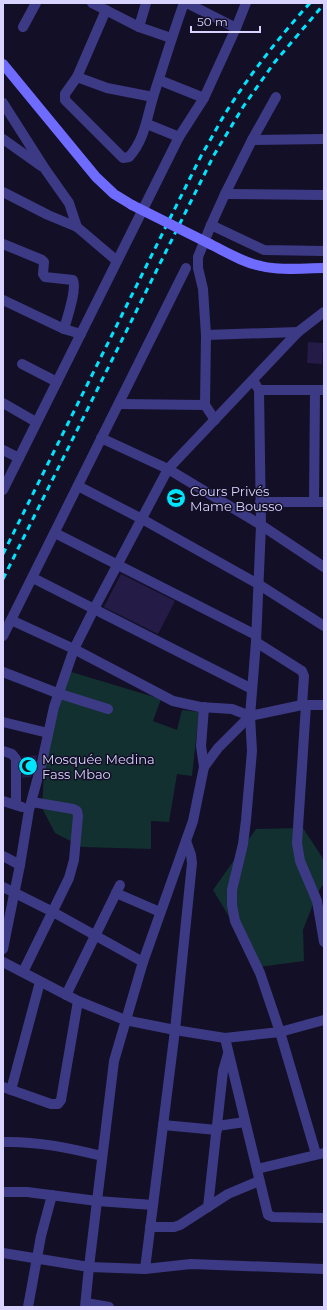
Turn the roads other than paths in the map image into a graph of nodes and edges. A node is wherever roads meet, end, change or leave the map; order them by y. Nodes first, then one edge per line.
1 (36, 3) edge
2 (146, 3) edge
3 (186, 3) edge
4 (246, 3) edge
5 (99, 6) edge
6 (23, 27) dead end
7 (140, 27) junction
8 (236, 28) junction
9 (171, 38) junction
10 (3, 64) edge
11 (77, 77) junction
12 (159, 80) junction
13 (153, 97) junction
14 (276, 97) dead end
15 (204, 98) junction
16 (4, 108) edge
17 (147, 124) junction
18 (179, 136) junction
19 (3, 139) edge
20 (324, 139) edge
21 (252, 140) junction
22 (45, 168) junction
23 (3, 192) edge
24 (225, 194) junction
25 (324, 195) edge
26 (211, 225) junction
27 (78, 227) junction
28 (3, 244) edge
29 (324, 251) edge
30 (117, 261) junction
31 (186, 268) dead end
32 (324, 268) edge
33 (3, 300) edge
34 (324, 312) edge
35 (64, 329) junction
36 (298, 332) junction
37 (80, 334) junction
38 (206, 335) junction
39 (22, 364) dead end
40 (253, 380) junction
41 (57, 382) junction
42 (259, 390) junction
43 (319, 390) edge
44 (3, 403) edge
45 (119, 404) junction
46 (206, 405) junction
47 (214, 420) junction
48 (36, 422) junction
49 (101, 438) junction
50 (3, 450) edge
51 (19, 458) junction
52 (168, 469) junction
53 (78, 486) junction
54 (3, 490) edge
55 (260, 502) junction
56 (319, 502) edge
57 (142, 519) junction
58 (261, 525) junction
59 (55, 533) junction
60 (118, 565) junction
61 (324, 567) edge
62 (33, 578) junction
63 (258, 584) junction
64 (94, 609) junction
65 (11, 620) junction
66 (324, 626) edge
67 (3, 636) edge
68 (256, 638) junction
69 (74, 649) junction
70 (3, 672) edge
71 (252, 689) junction
72 (57, 693) junction
73 (304, 705) junction
74 (324, 705) edge
75 (204, 707) junction
76 (108, 709) dead end
77 (250, 716) junction
78 (3, 722) edge
79 (48, 733) junction
80 (3, 751) edge
81 (204, 768) junction
82 (3, 801) edge
83 (16, 805) junction
84 (31, 806) junction
85 (186, 841) junction
86 (3, 856) edge
87 (20, 865) junction
88 (3, 887) edge
89 (15, 893) junction
90 (53, 912) junction
91 (160, 912) junction
92 (323, 926) edge
93 (95, 936) junction
94 (324, 942) edge
95 (3, 949) edge
96 (3, 962) edge
97 (143, 962) junction
98 (23, 972) junction
99 (40, 982) junction
100 (66, 995) junction
101 (78, 1001) junction
102 (125, 1020) junction
103 (324, 1020) edge
104 (175, 1030) junction
105 (280, 1032) junction
106 (225, 1038) junction
107 (228, 1054) junction
108 (7, 1088) edge
109 (245, 1122) junction
110 (162, 1125) junction
111 (217, 1128) junction
112 (3, 1142) edge
113 (320, 1153) edge
114 (102, 1156) junction
115 (257, 1169) junction
116 (259, 1181) junction
117 (3, 1192) edge
118 (52, 1195) junction
119 (97, 1201) junction
120 (153, 1205) junction
121 (208, 1207) junction
122 (324, 1218) edge
123 (150, 1227) junction
124 (3, 1254) edge
125 (36, 1258) junction
126 (89, 1267) junction
127 (145, 1269) junction
128 (324, 1270) edge
129 (85, 1305) edge
130 (28, 1307) edge
131 (109, 1307) edge

1 - 6 street
2 - 7 street
3 - 8 street
3 - 9 street
4 - 8 street
5 - 7 street
5 - 11 street
7 - 9 street
8 - 15 street
9 - 12 street
10 - 32 street, bridge
11 - 13 street
11 - 17 street
12 - 13 street
12 - 15 street
13 - 17 street
14 - 21 street
15 - 18 street
16 - 22 street
17 - 18 street
18 - 30 street
19 - 22 street
20 - 21 street
21 - 24 street
22 - 27 street
23 - 27 street
24 - 25 street
24 - 26 street
26 - 29 street
26 - 38 street
27 - 30 street
28 - 35 street
30 - 37 street
31 - 45 street
33 - 35 street
34 - 36 street
35 - 37 street
36 - 38 street
36 - 40 street
37 - 41 street
38 - 46 street
39 - 41 street
40 - 42 street
40 - 47 street
41 - 48 street
42 - 43 street
42 - 55 street
43 - 56 street
44 - 48 street
45 - 46 street
45 - 49 street
46 - 47 street
47 - 52 street
48 - 51 street
49 - 52 street
49 - 53 street
50 - 51 street
51 - 54 street
52 - 57 street
52 - 58 street
53 - 57 street
53 - 59 street
55 - 56 street
55 - 58 street
57 - 60 street
57 - 63 street
58 - 61 street
58 - 63 street
59 - 60 street
59 - 62 street
60 - 64 street
60 - 68 street
62 - 64 street
62 - 65 street
63 - 66 street
63 - 68 street
64 - 69 street
64 - 71 street
65 - 67 street
65 - 69 street
68 - 71 street
68 - 73 street
69 - 72 street
69 - 75 street
70 - 72 street
71 - 77 street
72 - 76 street
72 - 79 street
73 - 74 street
73 - 77 street
73 - 92 street
75 - 77 street
75 - 81 street
77 - 81 street
77 - 105 street
78 - 79 street
79 - 84 street
80 - 83 street
81 - 85 street
82 - 83 street
83 - 84 street
84 - 87 street
84 - 90 street
85 - 91 street
85 - 104 street
86 - 87 street
87 - 89 street
88 - 89 street
89 - 90 street
89 - 95 street
90 - 93 street
90 - 98 street
91 - 93 street
91 - 97 street
92 - 94 street
93 - 97 street
93 - 100 street
96 - 98 street
97 - 102 street
98 - 99 street
99 - 100 street
99 - 108 street
100 - 101 street
101 - 102 street
101 - 108 street
102 - 104 street
102 - 114 street
103 - 105 street
104 - 106 street
104 - 110 street
105 - 106 street
105 - 113 street
106 - 107 street
107 - 109 street
107 - 111 street
109 - 111 street
109 - 115 street
110 - 111 street
110 - 120 street
111 - 121 street
112 - 114 street
113 - 115 street
114 - 119 street
115 - 116 street
116 - 121 street
116 - 122 street
117 - 118 street
118 - 119 street
118 - 125 street
119 - 120 street
119 - 126 street
120 - 123 street
121 - 123 street
123 - 127 street
124 - 125 street
125 - 126 street
125 - 130 street
126 - 127 street
126 - 129 street
127 - 128 street
129 - 131 street

